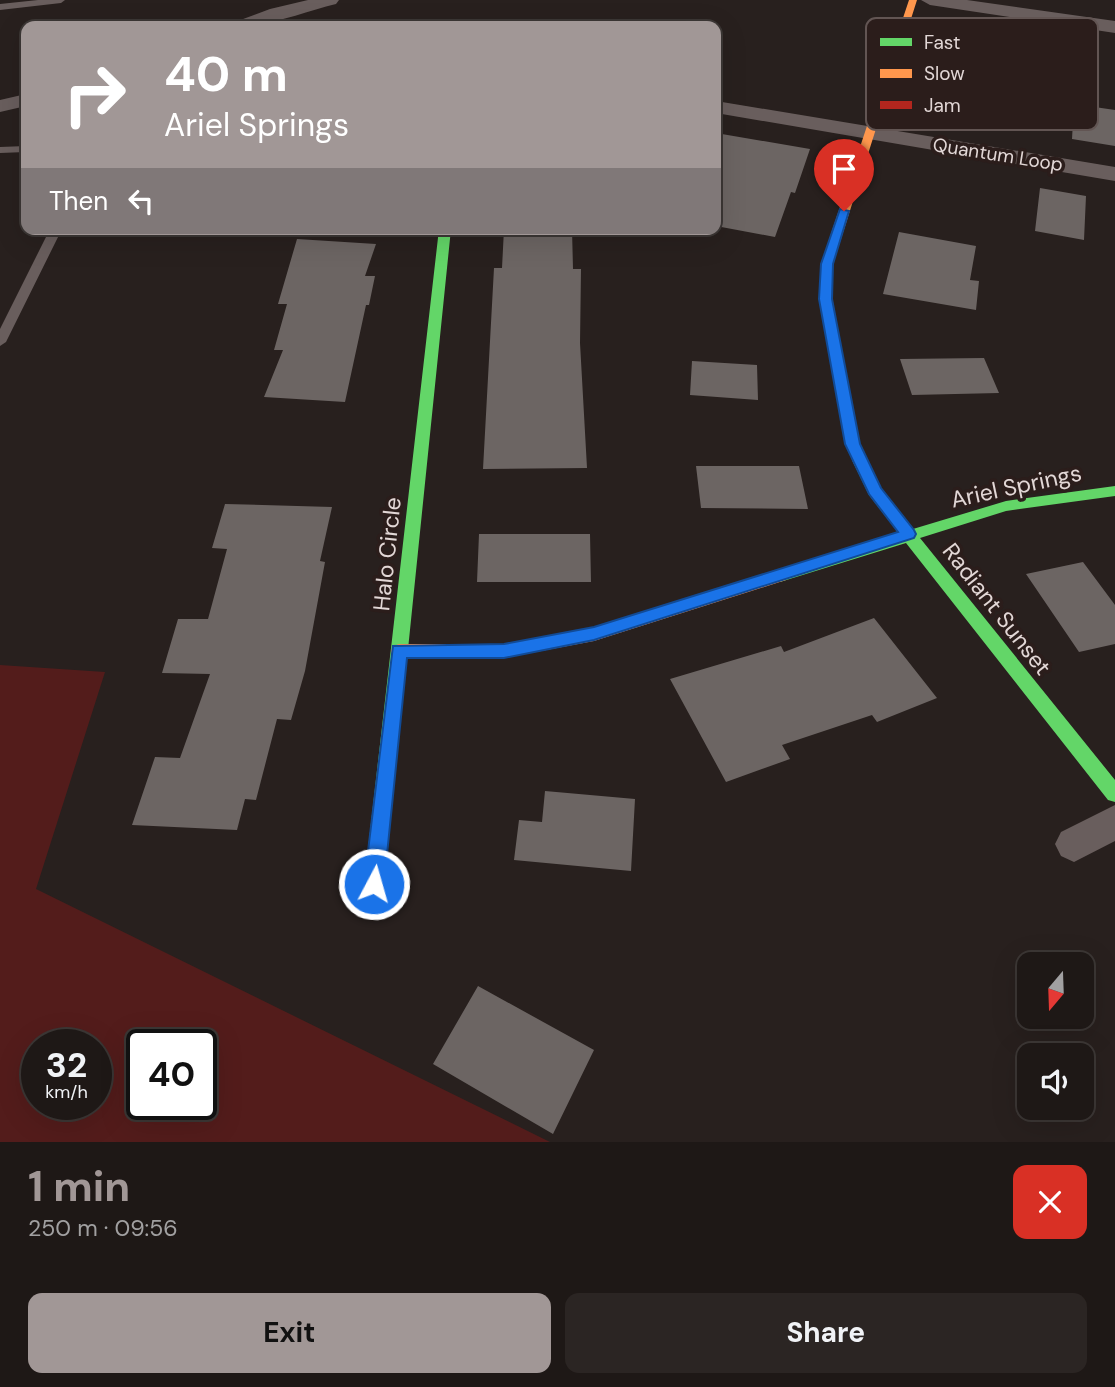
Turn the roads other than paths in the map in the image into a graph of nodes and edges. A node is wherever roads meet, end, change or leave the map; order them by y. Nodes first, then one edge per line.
1 (61, 0) edge
2 (330, 0) edge
3 (912, 0) edge
4 (930, 0) edge
5 (0, 7) edge
6 (906, 18) edge
7 (1053, 18) edge
8 (255, 21) edge
9 (21, 101) edge
10 (0, 106) edge
11 (721, 108) edge
12 (868, 132) junction
13 (0, 149) edge
14 (21, 149) edge
15 (1115, 174) edge
16 (52, 235) edge
17 (444, 235) edge
18 (0, 342) edge
19 (1115, 491) edge
20 (908, 534) junction
21 (399, 651) junction
22 (1115, 794) edge
23 (1115, 822) edge
24 (1073, 844) dead end
25 (374, 884) dead end

1 - 5 lane
2 - 8 street
3 - 6 street, Radiant Sunset
4 - 7 street
9 - 10 street
11 - 12 street, Quantum Loop
12 - 15 street, Quantum Loop
12 - 20 street, Radiant Sunset
13 - 14 lane
16 - 18 lane
17 - 21 street, Halo Circle
19 - 20 street, Ariel Springs
20 - 21 street, Ariel Springs
20 - 22 street, Radiant Sunset
21 - 25 street, Halo Circle
23 - 24 street

